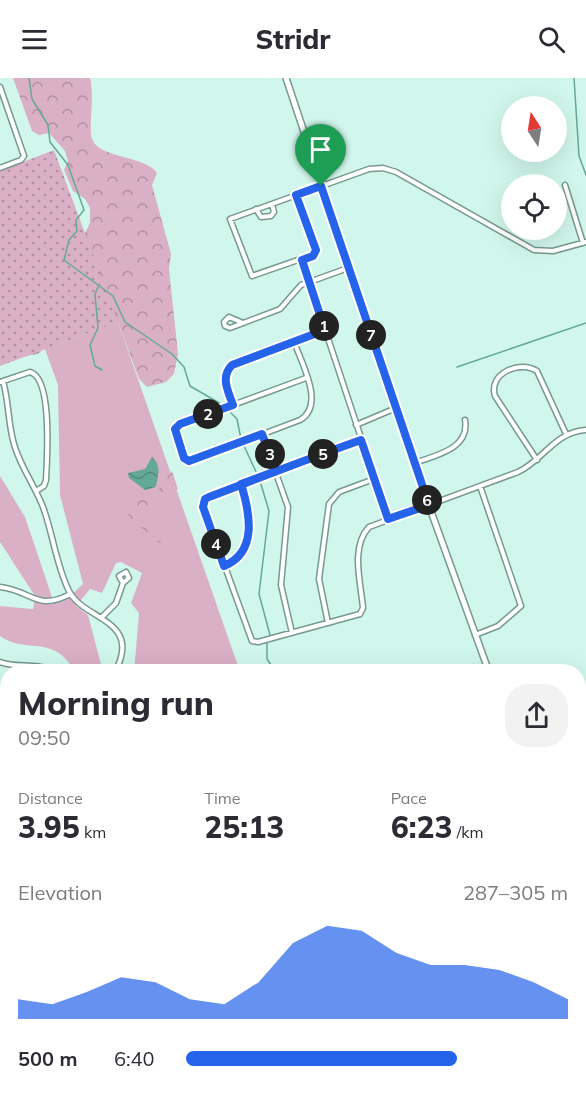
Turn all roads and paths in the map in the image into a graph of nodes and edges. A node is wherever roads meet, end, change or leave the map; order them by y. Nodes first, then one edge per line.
1 (286, 78) edge
2 (0, 87) edge
3 (0, 168) edge
4 (321, 186) junction
5 (567, 191) edge
6 (296, 195) junction
7 (272, 204) junction
8 (256, 209) junction
9 (585, 242) edge
10 (302, 260) junction
11 (348, 268) junction
12 (309, 282) junction
13 (243, 323) dead end
14 (325, 330) junction
15 (294, 342) junction
16 (306, 378) junction
17 (1, 381) edge
18 (233, 405) junction
19 (396, 408) junction
20 (465, 420) dead end
21 (356, 425) junction
22 (586, 430) edge
23 (262, 434) junction
24 (566, 434) junction
25 (361, 440) junction
26 (537, 460) junction
27 (415, 462) junction
28 (276, 471) junction
29 (374, 479) junction
30 (241, 484) junction
31 (480, 486) junction
32 (36, 491) junction
33 (429, 505) junction
34 (388, 519) junction
35 (224, 566) junction
36 (123, 583) dead end
37 (0, 587) edge
38 (70, 594) junction
39 (102, 617) junction
40 (328, 623) junction
41 (292, 633) junction
42 (474, 635) junction
43 (118, 664) edge
44 (486, 664) edge

1 - 4 main road
2 - 3 street
4 - 6 street
4 - 9 street
4 - 11 main road
5 - 9 street
6 - 7 street
6 - 10 street
7 - 8 street
7 - 8 street
8 - 10 street
10 - 12 street
11 - 12 street
11 - 19 main road
12 - 13 street
12 - 14 street
14 - 15 street
14 - 21 street
15 - 16 street
15 - 18 street
16 - 18 street
16 - 23 street
17 - 32 street
17 - 32 street
18 - 23 street
19 - 21 street
19 - 27 main road
20 - 27 street
21 - 25 street
22 - 24 street
23 - 28 street
24 - 26 street
24 - 26 street
25 - 28 street
25 - 29 street
26 - 31 street
27 - 33 main road
28 - 30 street
28 - 41 street
29 - 34 street
29 - 40 street
30 - 35 street
30 - 35 street
31 - 33 street
31 - 42 street
32 - 38 street
33 - 34 street
33 - 42 main road
34 - 40 street
35 - 41 street
36 - 39 street
37 - 38 street
38 - 39 street
39 - 43 street
40 - 41 street
42 - 44 main road

